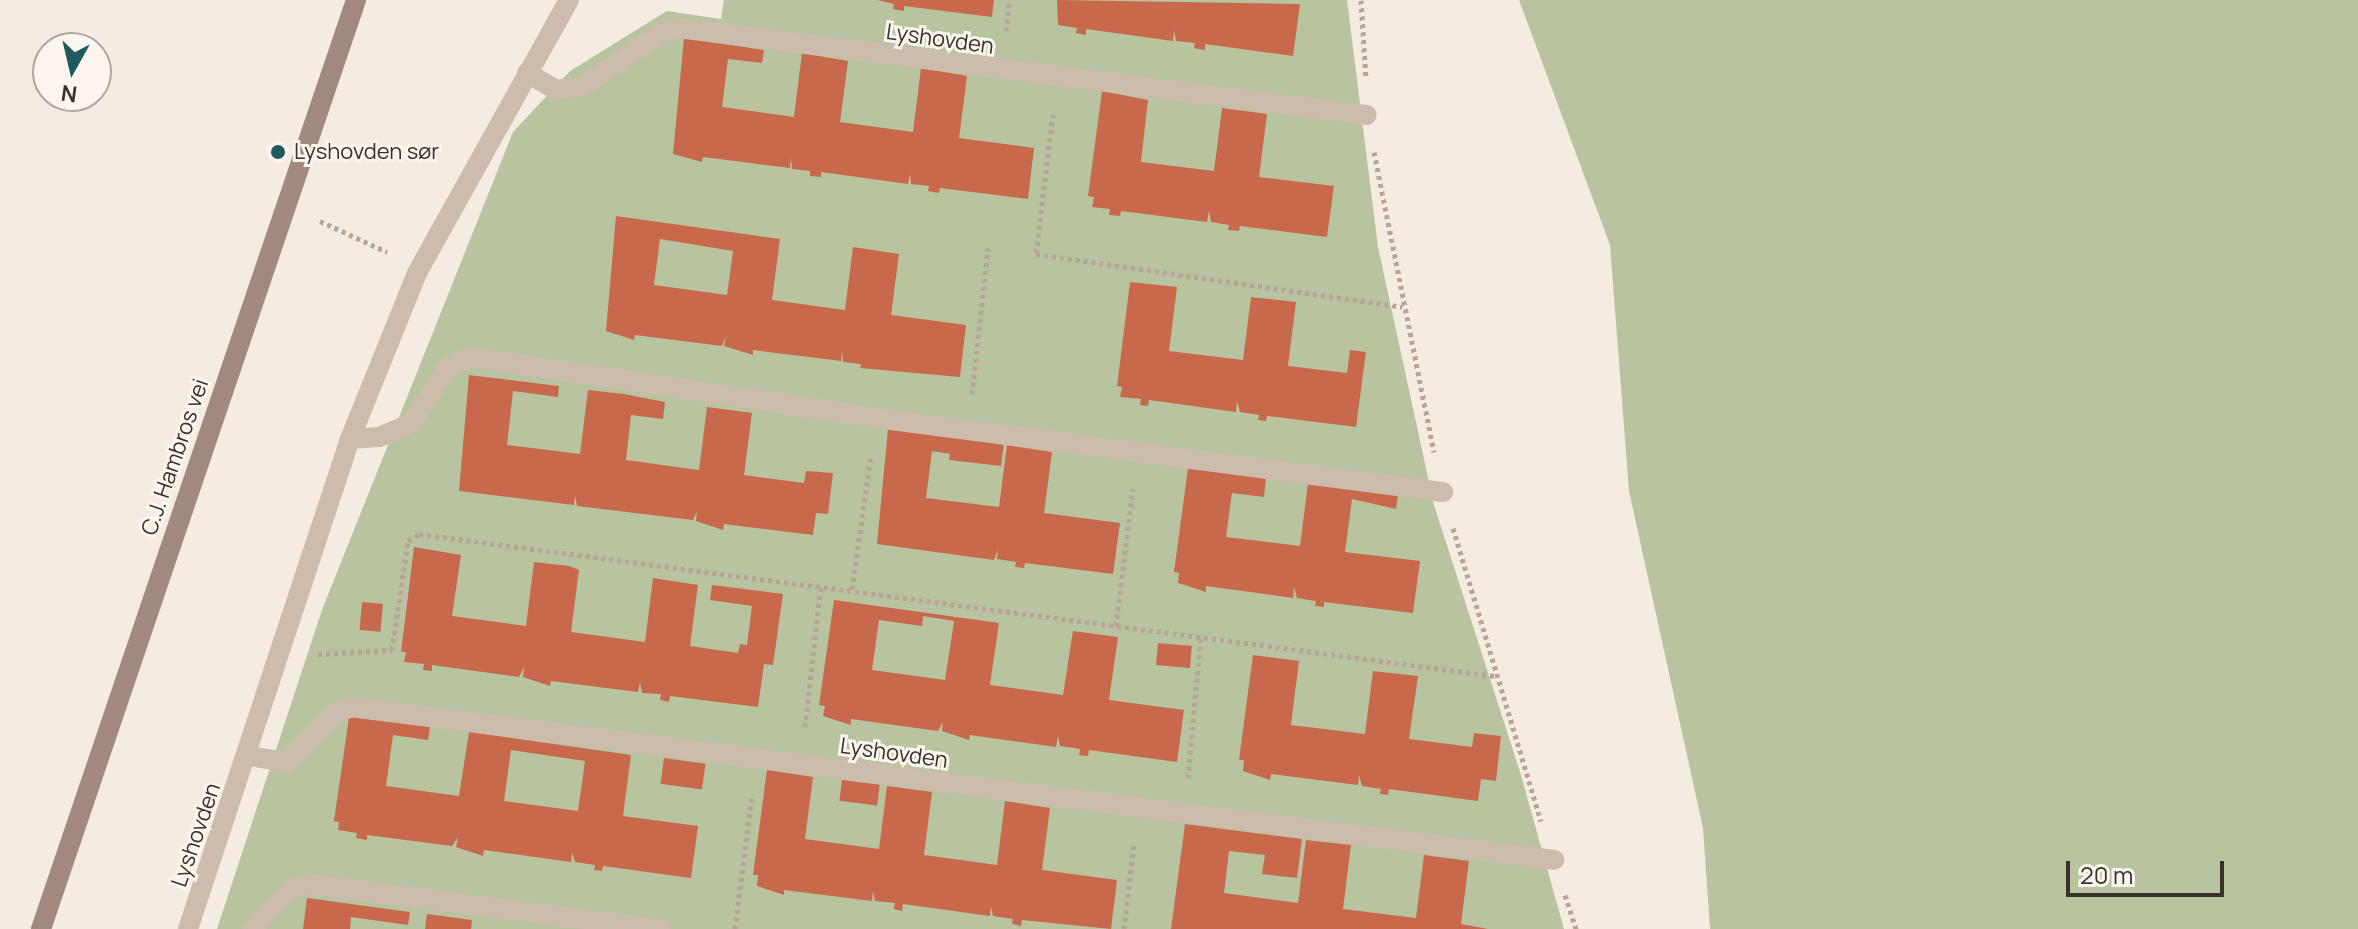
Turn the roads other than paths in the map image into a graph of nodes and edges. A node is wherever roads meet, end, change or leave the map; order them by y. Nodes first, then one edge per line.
1 (356, 0) edge
2 (569, 0) edge
3 (527, 73) junction
4 (1367, 115) road end
5 (350, 439) junction
6 (1443, 492) road end
7 (249, 756) junction
8 (1554, 860) road end
9 (41, 929) edge
10 (188, 929) edge
11 (252, 929) edge
12 (661, 929) edge

1 - 9 main road, C.J. Hambros vei
2 - 3 street, Lyshovden
3 - 4 street, Lyshovden
3 - 5 street, Lyshovden
5 - 6 street
5 - 7 street, Lyshovden
7 - 8 street, Lyshovden
7 - 10 street, Lyshovden
11 - 12 street

